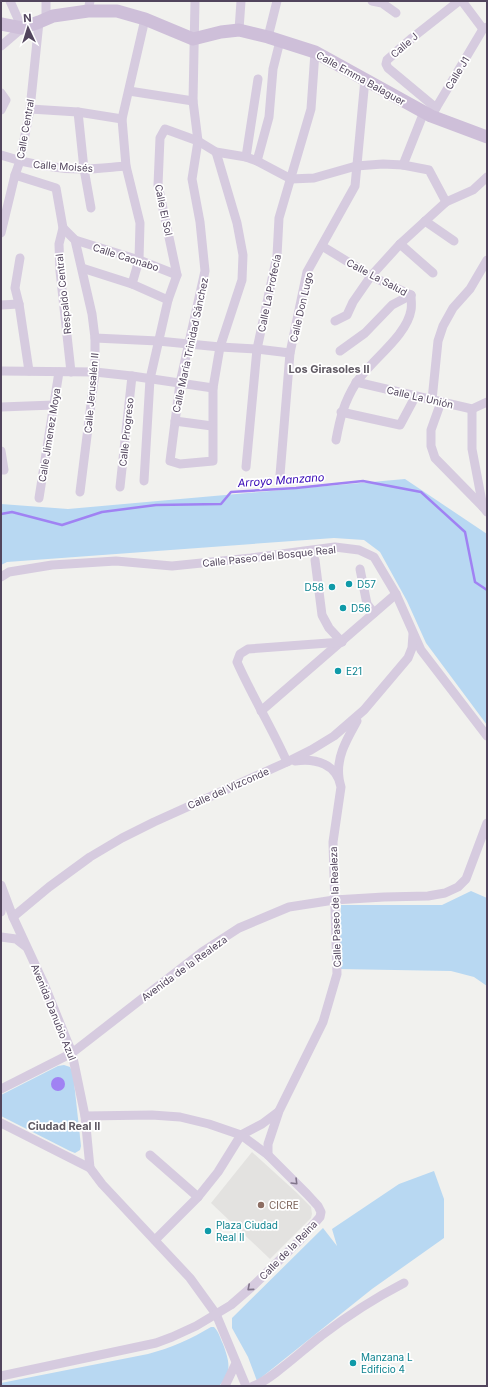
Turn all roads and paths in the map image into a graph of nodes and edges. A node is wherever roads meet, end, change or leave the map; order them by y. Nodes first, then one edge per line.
1 (10, 1) edge
2 (46, 1) edge
3 (195, 1) edge
4 (241, 1) edge
5 (276, 1) edge
6 (372, 1) edge
7 (459, 1) edge
8 (462, 1) edge
9 (89, 6) edge
10 (118, 6) edge
11 (396, 13) dead end
12 (145, 19) junction
13 (42, 21) junction
14 (1, 24) edge
15 (22, 28) junction
16 (485, 28) edge
17 (239, 30) junction
18 (194, 38) junction
19 (274, 39) junction
20 (1, 46) edge
21 (315, 52) junction
22 (258, 79) dead end
23 (365, 79) junction
24 (129, 91) junction
25 (4, 96) edge
26 (193, 101) junction
27 (30, 109) junction
28 (1, 110) edge
29 (78, 112) junction
30 (430, 112) junction
31 (122, 119) junction
32 (486, 134) edge
33 (198, 141) junction
34 (216, 152) junction
35 (1, 155) edge
36 (246, 157) junction
37 (20, 161) junction
38 (258, 161) junction
39 (403, 165) junction
40 (126, 166) junction
41 (356, 166) junction
42 (84, 169) junction
43 (15, 176) junction
44 (487, 177) edge
45 (291, 179) junction
46 (446, 202) junction
47 (91, 208) dead end
48 (425, 221) junction
49 (63, 228) junction
50 (1, 233) edge
51 (75, 240) junction
52 (454, 240) dead end
53 (400, 244) junction
54 (322, 246) junction
55 (20, 258) dead end
56 (139, 260) junction
57 (487, 260) edge
58 (82, 268) junction
59 (433, 273) dead end
60 (177, 274) junction
61 (371, 276) junction
62 (132, 284) junction
63 (411, 295) junction
64 (168, 300) junction
65 (19, 304) junction
66 (1, 305) edge
67 (335, 321) dead end
68 (95, 338) junction
69 (158, 341) junction
70 (189, 344) junction
71 (220, 347) junction
72 (257, 349) junction
73 (340, 351) dead end
74 (290, 353) junction
75 (1, 371) edge
76 (29, 371) junction
77 (59, 372) junction
78 (71, 372) junction
79 (95, 372) junction
80 (132, 376) junction
81 (150, 379) junction
82 (356, 382) junction
83 (180, 383) junction
84 (213, 388) junction
85 (415, 397) junction
86 (436, 401) junction
87 (486, 401) edge
88 (54, 405) junction
89 (1, 407) edge
90 (472, 410) junction
91 (341, 412) junction
92 (175, 421) junction
93 (212, 426) junction
94 (336, 440) dead end
95 (1, 451) edge
96 (246, 467) dead end
97 (2, 470) edge
98 (280, 474) dead end
99 (144, 482) dead end
100 (120, 487) dead end
101 (80, 492) dead end
102 (39, 498) dead end
103 (485, 510) edge
104 (315, 560) dead end
105 (360, 569) dead end
106 (1, 577) edge
107 (396, 594) junction
108 (374, 614) junction
109 (413, 633) junction
110 (342, 642) junction
111 (426, 656) junction
112 (408, 658) junction
113 (364, 710) junction
114 (262, 711) junction
115 (487, 736) edge
116 (286, 762) junction
117 (341, 787) junction
118 (487, 823) edge
119 (2, 887) edge
120 (334, 900) junction
121 (1, 912) edge
122 (13, 917) junction
123 (1, 936) edge
124 (26, 946) junction
125 (72, 1053) junction
126 (1, 1089) edge
127 (279, 1111) junction
128 (85, 1116) junction
129 (1, 1123) edge
130 (241, 1135) junction
131 (150, 1155) dead end
132 (268, 1155) junction
133 (90, 1168) junction
134 (198, 1197) junction
135 (155, 1240) junction
136 (404, 1283) dead end
137 (216, 1314) junction
138 (236, 1362) junction
139 (1, 1376) edge
140 (225, 1386) edge
141 (246, 1386) edge
142 (253, 1386) edge

1 - 15 street
2 - 13 street, Calle Central
3 - 18 street, Calle María Trinidad Sánchez
4 - 17 street
5 - 19 street
6 - 11 street
7 - 30 street, Calle J
8 - 16 street
9 - 10 street
9 - 13 street
10 - 12 street
12 - 18 street
12 - 24 street
13 - 15 street
13 - 27 street, Calle Central
14 - 15 street
15 - 20 street
16 - 30 street, Calle J1
17 - 18 street, Calle Emma Balaguer
17 - 19 street, Calle Emma Balaguer
18 - 26 street, Calle María Trinidad Sánchez
19 - 21 street, Calle Emma Balaguer
19 - 38 street
21 - 23 street, Calle Emma Balaguer
21 - 45 street, Calle La Profecía
22 - 36 street
23 - 30 street, Calle Emma Balaguer
23 - 41 street, Calle Don Lugo
24 - 26 street
24 - 31 street
25 - 28 street
26 - 33 street, Calle María Trinidad Sánchez
27 - 29 street
27 - 37 street, Calle Central
29 - 31 street
29 - 42 street
30 - 32 street, Calle Emma Balaguer
30 - 39 street, Calle J1
31 - 40 street
33 - 34 street, Calle El Sol
33 - 60 street, Calle El Sol
33 - 70 street, Calle María Trinidad Sánchez
34 - 36 street, Calle El Sol
34 - 71 street
35 - 37 street, Calle Moisés
36 - 38 street, Calle El Sol
37 - 42 street, Calle Moisés
37 - 43 street, Calle Central
38 - 45 street, Calle El Sol
39 - 41 street
39 - 46 street
40 - 42 street, Calle Moisés
40 - 56 street
41 - 45 street
41 - 54 street, Calle Don Lugo
42 - 47 street
43 - 49 street, Respaldo Central
43 - 50 street, Calle Central
44 - 46 street
45 - 72 street, Calle La Profecía
46 - 48 street
48 - 52 street
48 - 53 street
49 - 51 street
49 - 78 street, Respaldo Central
51 - 56 street, Calle Caonabo
51 - 58 street, Calle Jerusalén II
53 - 59 street
53 - 61 street
54 - 61 street, Calle La Salud
54 - 74 street, Calle Don Lugo
55 - 65 street
56 - 60 street, Calle Caonabo
56 - 62 street
57 - 86 street
58 - 62 street
58 - 68 street, Calle Jerusalén II
60 - 64 street
61 - 63 street, Calle La Salud
61 - 67 street
62 - 64 street
63 - 73 street
63 - 82 street, Calle La Salud
64 - 69 street
65 - 66 street
65 - 76 street
68 - 69 street
68 - 79 street, Calle Jerusalén II
69 - 70 street
69 - 81 street
70 - 71 street
70 - 83 street, Calle María Trinidad Sánchez
71 - 72 street
71 - 84 street
72 - 74 street
72 - 96 street, Calle La Profecía
74 - 98 street, Calle Don Lugo
75 - 76 street
76 - 77 street
77 - 78 street
77 - 88 street, Calle Jimenez Moya
78 - 79 street
79 - 80 street
79 - 101 street, Calle Jerusalén II
80 - 81 street
80 - 100 street, Calle Progreso
81 - 83 street
81 - 99 street
82 - 85 street, Calle La Unión
82 - 91 street, Calle La Salud
83 - 84 street
83 - 92 street, Calle María Trinidad Sánchez
84 - 93 street
85 - 86 street, Calle La Unión
85 - 91 street
86 - 90 street, Calle La Unión
86 - 103 street
87 - 90 street
88 - 89 street
88 - 102 street, Calle Jimenez Moya
90 - 103 street
91 - 94 street, Calle La Salud
92 - 93 street
92 - 93 street, Calle María Trinidad Sánchez
95 - 97 street
104 - 110 street
105 - 108 street
106 - 107 street, Calle Paseo del Bosque Real
107 - 108 street
107 - 109 street, Calle Paseo del Bosque Real
108 - 110 street
109 - 111 street, Calle Paseo del Bosque Real
109 - 112 street, Calle del Vizconde
110 - 114 street
110 - 114 street
111 - 112 street
111 - 115 street, Calle Paseo del Bosque Real
112 - 113 street, Calle del Vizconde
113 - 116 street, Calle del Vizconde
113 - 117 street, Calle Paseo de la Realeza
114 - 116 street
116 - 117 street
116 - 122 street, Calle del Vizconde
117 - 120 street, Calle Paseo de la Realeza
118 - 120 street, Avenida de la Realeza
119 - 121 street
119 - 122 street, Avenida Danubio Azul
120 - 125 street, Avenida de la Realeza
120 - 127 street, Calle Paseo de la Realeza
122 - 124 street, Avenida Danubio Azul
123 - 124 street
124 - 125 street, Avenida Danubio Azul
125 - 126 street, Avenida de la Realeza
125 - 128 street, Avenida Danubio Azul
127 - 130 street, Calle Paseo de la Realeza
127 - 132 street, Calle Paseo de la Realeza
128 - 130 street, Calle de la Reina
128 - 133 street, Avenida Danubio Azul
129 - 133 street
130 - 132 street, Calle de la Reina
130 - 134 street
131 - 134 street
132 -> 137 street, Calle de la Reina
133 - 135 street
134 - 135 street
135 - 137 street
136 - 142 street
137 - 138 street
137 - 139 street, Calle de la Reina
138 - 140 street
138 - 141 street

